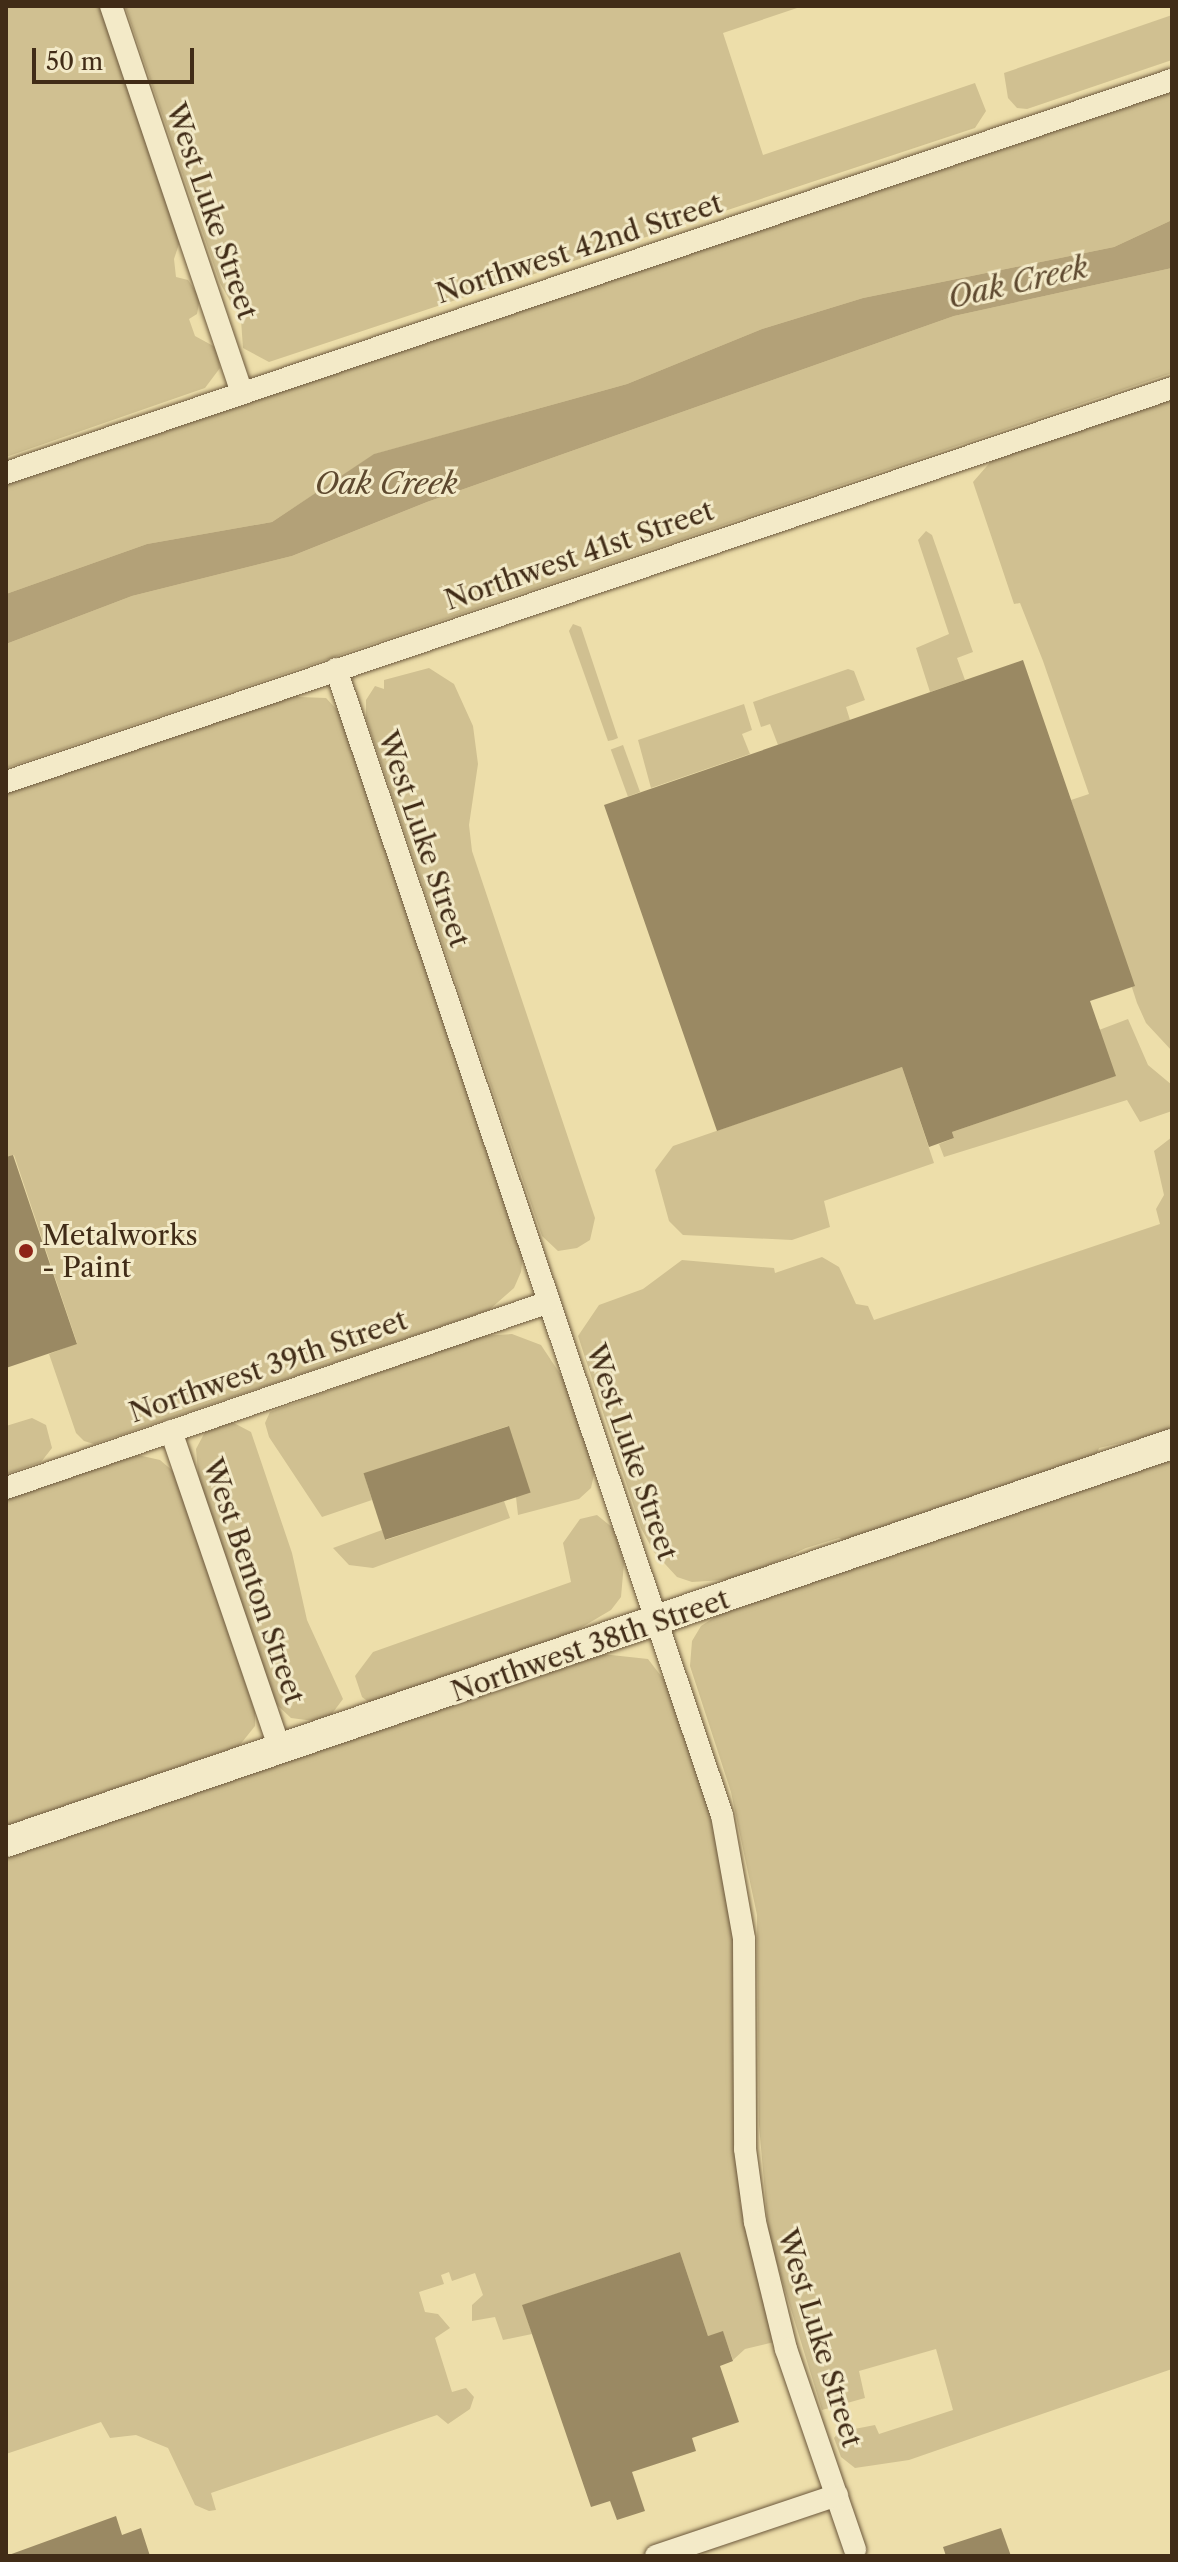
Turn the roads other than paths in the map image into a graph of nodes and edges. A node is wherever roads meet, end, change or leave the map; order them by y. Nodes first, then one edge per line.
1 (111, 6) edge
2 (1172, 80) edge
3 (1172, 388) edge
4 (241, 390) junction
5 (6, 473) edge
6 (336, 669) junction
7 (6, 782) edge
8 (549, 1302) junction
9 (171, 1431) junction
10 (1172, 1444) edge
11 (6, 1488) edge
12 (658, 1622) junction
13 (280, 1750) junction
14 (6, 1842) edge
15 (837, 2495) junction
16 (855, 2549) dead end
17 (656, 2556) edge

1 - 4 street, West Luke Street
2 - 4 street, Northwest 42nd Street
3 - 6 street, Northwest 41st Street
4 - 5 street, Northwest 42nd Street
6 - 7 street, Northwest 41st Street
6 - 8 street, West Luke Street
8 - 9 street, Northwest 39th Street
8 - 12 street, West Luke Street
9 - 11 street, Northwest 39th Street
9 - 13 street, West Benton Street
10 - 12 street, Northwest 38th Street
12 - 13 street, Northwest 38th Street
12 - 15 street, West Luke Street
13 - 14 street, Northwest 38th Street
15 - 16 street, West Luke Street
15 - 17 street

